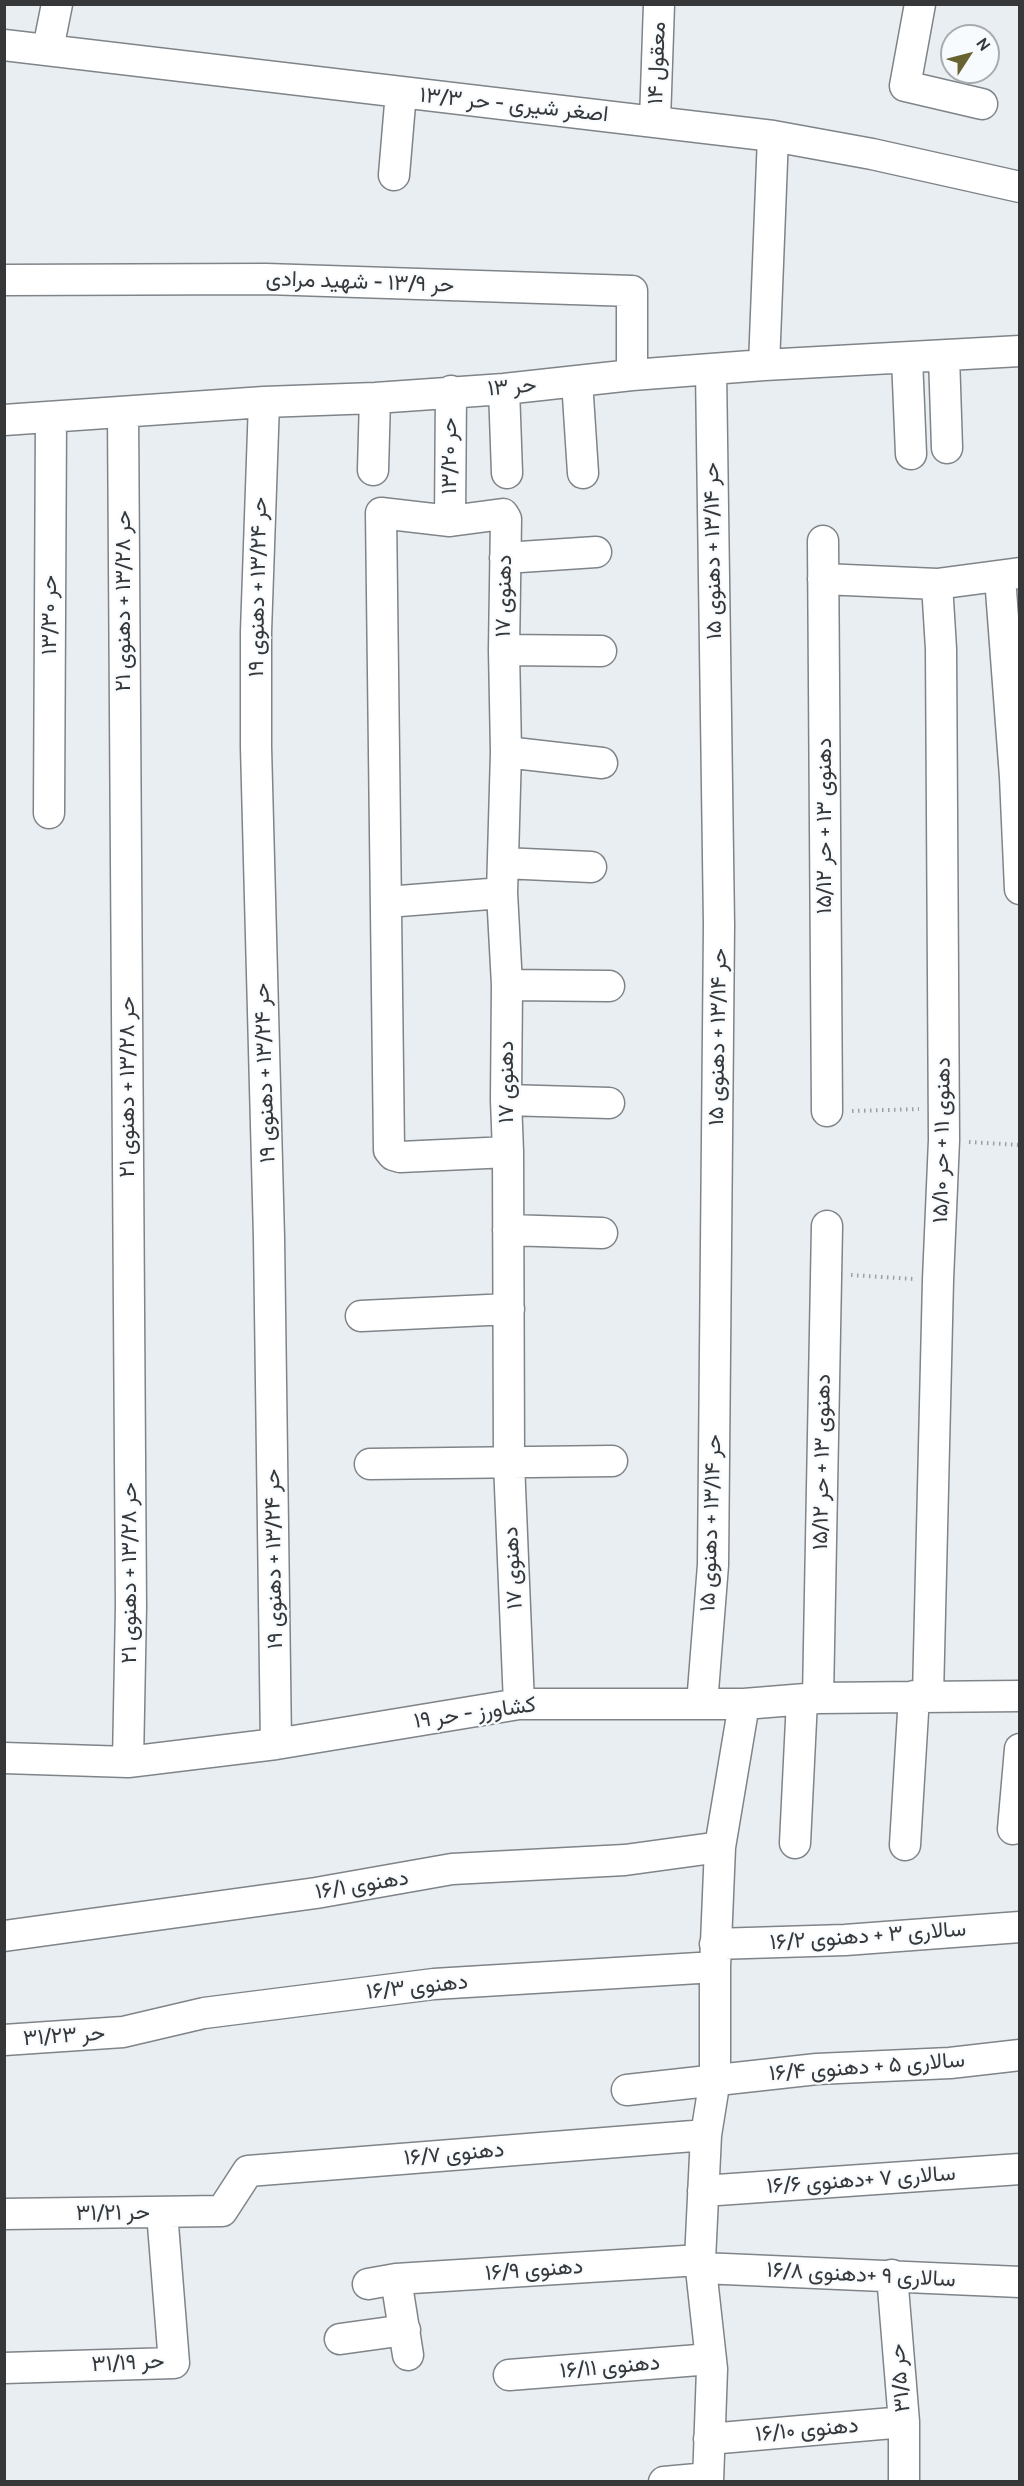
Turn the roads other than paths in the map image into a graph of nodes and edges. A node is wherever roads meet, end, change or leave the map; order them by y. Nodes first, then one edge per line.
1 (57, 4) edge
2 (658, 4) edge
3 (920, 4) edge
4 (4, 45) edge
5 (48, 49) junction
6 (401, 92) junction
7 (982, 104) dead end
8 (655, 121) junction
9 (773, 136) junction
10 (394, 175) dead end
11 (1020, 187) edge
12 (4, 280) edge
13 (1020, 351) edge
14 (944, 356) junction
15 (907, 358) junction
16 (764, 365) junction
17 (711, 370) junction
18 (632, 375) junction
19 (577, 381) junction
20 (504, 389) junction
21 (451, 391) junction
22 (375, 398) junction
23 (264, 402) junction
24 (123, 413) junction
25 (51, 417) junction
26 (4, 420) edge
27 (947, 448) dead end
28 (911, 454) dead end
29 (373, 470) dead end
30 (507, 473) dead end
31 (583, 473) dead end
32 (450, 521) junction
33 (823, 541) dead end
34 (596, 552) dead end
35 (505, 558) junction
36 (1010, 575) edge
37 (823, 579) junction
38 (937, 584) junction
39 (504, 650) junction
40 (601, 651) dead end
41 (506, 752) junction
42 (602, 763) dead end
43 (49, 813) dead end
44 (503, 863) junction
45 (591, 867) dead end
46 (1020, 889) edge
47 (502, 893) junction
48 (387, 902) junction
49 (507, 985) junction
50 (609, 986) dead end
51 (506, 1100) junction
52 (609, 1103) dead end
53 (827, 1111) road end
54 (508, 1152) junction
55 (826, 1226) dead end
56 (508, 1230) junction
57 (602, 1233) dead end
58 (509, 1309) junction
59 (361, 1316) dead end
60 (612, 1461) dead end
61 (508, 1463) junction
62 (370, 1464) dead end
63 (921, 1696) junction
64 (1020, 1696) edge
65 (810, 1699) junction
66 (519, 1704) junction
67 (702, 1704) junction
68 (744, 1704) junction
69 (276, 1744) junction
70 (1020, 1749) edge
71 (4, 1758) edge
72 (128, 1762) junction
73 (1013, 1829) dead end
74 (795, 1843) dead end
75 (905, 1845) dead end
76 (720, 1847) junction
77 (1020, 1927) edge
78 (4, 1936) edge
79 (715, 1955) junction
80 (123, 2032) joint
81 (4, 2040) edge
82 (1020, 2055) edge
83 (715, 2079) junction
84 (627, 2090) dead end
85 (706, 2134) junction
86 (1020, 2169) edge
87 (704, 2191) junction
88 (222, 2211) joint
89 (162, 2212) junction
90 (4, 2214) edge
91 (701, 2264) junction
92 (892, 2275) junction
93 (1020, 2282) edge
94 (340, 2339) dead end
95 (711, 2359) junction
96 (4, 2368) edge
97 (508, 2375) dead end
98 (904, 2422) junction
99 (709, 2439) junction
100 (708, 2480) edge
101 (664, 2481) edge
102 (904, 2481) edge

1 - 5 street
2 - 8 street, معقول ۱۴
3 - 7 street
4 - 5 street, اصغر شیری - حر ۱۳/۳
5 - 6 street, اصغر شیری - حر ۱۳/۳
6 - 8 street, اصغر شیری - حر ۱۳/۳
6 - 10 street
8 - 9 street, اصغر شیری - حر ۱۳/۳
9 - 11 street, اصغر شیری - حر ۱۳/۳
9 - 16 street
12 - 18 street, حر ۱۳/۹ - شهید مرادی
13 - 14 street, حر ۱۳
14 - 15 street, حر ۱۳
14 - 27 street
15 - 16 street, حر ۱۳
15 - 28 street
16 - 17 street, حر ۱۳
17 - 18 street, حر ۱۳
17 - 67 street, حر ۱۳/۱۴ + دهنوی ۱۵
18 - 19 street, حر ۱۳
19 - 20 street, حر ۱۳
19 - 31 street
20 - 21 street, حر ۱۳
20 - 30 street
21 - 22 street, حر ۱۳
21 - 32 street, حر ۱۳/۲۰
22 - 23 street, حر ۱۳
22 - 29 street
23 - 24 street, حر ۱۳
23 - 69 street, حر ۱۳/۲۴ + دهنوی ۱۹
24 - 25 street, حر ۱۳
24 - 72 street, حر ۱۳/۲۸ + دهنوی ۲۱
25 - 26 street, حر ۱۳
25 - 43 street, حر ۱۳/۳۰
32 - 35 street, دهنوی ۱۷
32 - 48 street
33 - 37 street, دهنوی ۱۳ + حر ۱۵/۱۲
34 - 35 street
35 - 39 street, دهنوی ۱۷
36 - 38 street
36 - 46 street
37 - 38 street
37 - 53 street, دهنوی ۱۳ + حر ۱۵/۱۲
38 - 63 street, دهنوی ۱۱ + حر ۱۵/۱۰
39 - 40 street
39 - 41 street, دهنوی ۱۷
41 - 42 street
41 - 44 street, دهنوی ۱۷
44 - 45 street
44 - 47 street, دهنوی ۱۷
47 - 48 street
47 - 49 street, دهنوی ۱۷
48 - 54 street
49 - 50 street
49 - 51 street, دهنوی ۱۷
51 - 52 street
51 - 54 street, دهنوی ۱۷
54 - 56 street, دهنوی ۱۷
55 - 65 street, دهنوی ۱۳ + حر ۱۵/۱۲
56 - 57 street
56 - 58 street, دهنوی ۱۷
58 - 59 street
58 - 61 street, دهنوی ۱۷
60 - 61 street
61 - 62 street
61 - 66 street, دهنوی ۱۷
63 - 64 street, کشاورز - حر ۱۹
63 - 65 street, کشاورز - حر ۱۹
63 - 75 street, دهنوی ۱۱ + حر ۱۵/۱۰
65 - 68 street, کشاورز - حر ۱۹
65 - 74 street, دهنوی ۱۳ + حر ۱۵/۱۲
66 - 67 street, کشاورز - حر ۱۹
66 - 69 street, کشاورز - حر ۱۹
67 - 68 street, کشاورز - حر ۱۹
68 - 76 street
69 - 72 street, کشاورز - حر ۱۹
70 - 73 street
71 - 72 street, کشاورز - حر ۱۹
76 - 78 street, دهنوی ۱۶/۱
76 - 79 street
77 - 79 street, سالاری ۳ + دهنوی ۱۶/۲
79 - 80 street, دهنوی ۱۶/۳
79 - 83 street
80 - 81 street, حر ۳۱/۲۳
82 - 83 street, سالاری ۵ + دهنوی ۱۶/۴
83 - 84 street, سالاری ۵ + دهنوی ۱۶/۴
83 - 85 street
85 - 87 street
85 - 88 street, دهنوی ۱۶/۷
86 - 87 street, سالاری ۷ +دهنوی ۱۶/۶
87 - 91 street
88 - 89 street, حر ۳۱/۲۱
89 - 90 street, حر ۳۱/۲۱
89 - 96 street, حر ۳۱/۱۹
91 - 92 street, سالاری ۹ +دهنوی ۱۶/۸
91 - 94 street, دهنوی ۱۶/۹
91 - 95 street
92 - 93 street, سالاری ۹ +دهنوی ۱۶/۸
92 - 98 street, حر ۳۱/۵
95 - 97 street, دهنوی ۱۶/۱۱
95 - 99 street
98 - 99 street, دهنوی ۱۶/۱۰
98 - 102 street, حر ۳۱/۵
99 - 100 street
100 - 101 street

